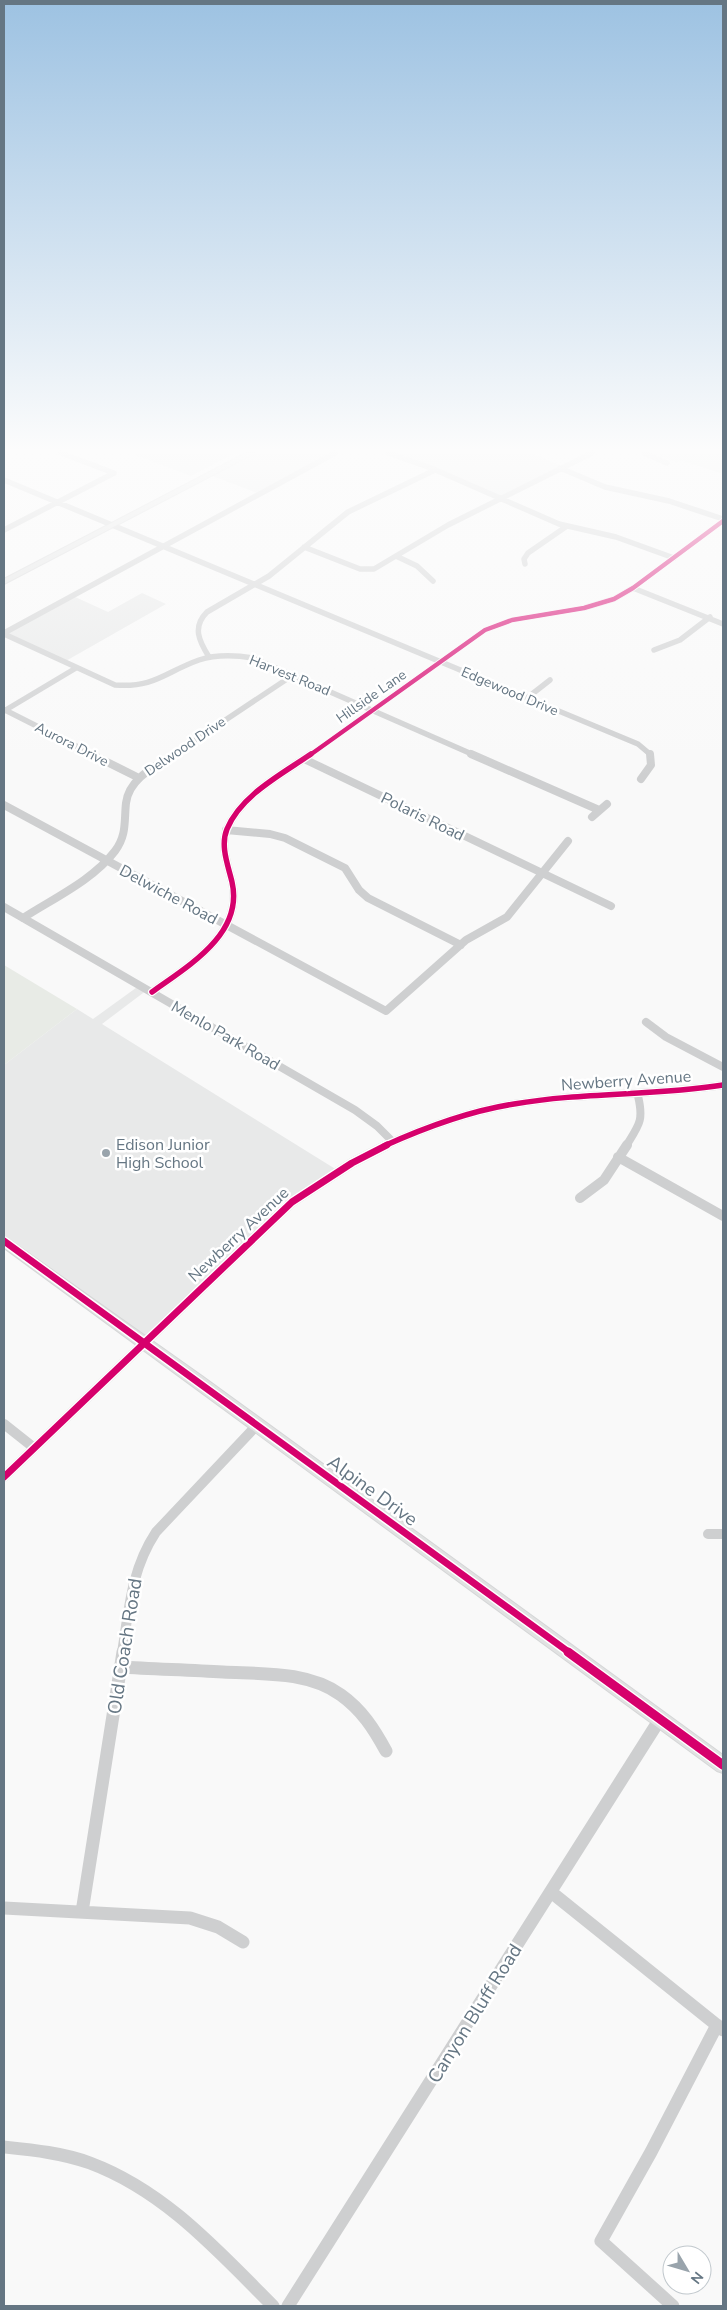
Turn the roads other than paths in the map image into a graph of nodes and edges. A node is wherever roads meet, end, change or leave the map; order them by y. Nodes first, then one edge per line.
1 (26, 561) edge
2 (45, 561) edge
3 (138, 561) edge
4 (200, 561) edge
5 (288, 561) edge
6 (340, 561) edge
7 (388, 561) edge
8 (406, 561) edge
9 (524, 561) edge
10 (670, 561) edge
11 (525, 564) dead end
12 (4, 572) edge
13 (432, 581) dead end
14 (4, 582) edge
15 (256, 584) junction
16 (633, 588) junction
17 (710, 617) junction
18 (723, 624) edge
19 (4, 633) edge
20 (654, 650) dead end
21 (209, 657) junction
22 (441, 662) junction
23 (76, 668) junction
24 (293, 675) junction
25 (550, 680) dead end
26 (527, 698) junction
27 (372, 710) junction
28 (4, 711) edge
29 (304, 759) junction
30 (139, 778) junction
31 (641, 778) dead end
32 (607, 804) dead end
33 (4, 805) edge
34 (599, 810) junction
35 (592, 817) dead end
36 (226, 830) junction
37 (568, 841) dead end
38 (107, 860) junction
39 (542, 873) junction
40 (611, 906) dead end
41 (4, 907) edge
42 (24, 918) junction
43 (226, 925) junction
44 (461, 944) junction
45 (152, 992) junction
46 (646, 1022) dead end
47 (723, 1067) edge
48 (723, 1085) edge
49 (638, 1096) junction
50 (392, 1141) junction
51 (618, 1157) junction
52 (580, 1198) dead end
53 (723, 1216) edge
54 (4, 1241) edge
55 (144, 1342) junction
56 (4, 1424) edge
57 (258, 1424) junction
58 (33, 1447) junction
59 (4, 1477) edge
60 (708, 1534) dead end
61 (723, 1534) edge
62 (120, 1667) junction
63 (660, 1719) junction
64 (386, 1751) dead end
65 (723, 1765) edge
66 (551, 1892) junction
67 (4, 1908) edge
68 (82, 1912) junction
69 (243, 1942) dead end
70 (720, 2028) edge
71 (4, 2147) edge
72 (273, 2306) edge
73 (288, 2306) edge
74 (673, 2306) edge

1 - 12 main road
2 - 14 main road
3 - 19 street
4 - 15 street, Edgewood Drive
5 - 15 street
6 - 7 street
8 - 13 street
9 - 11 street
10 - 16 street, Hillside Lane
15 - 21 street
15 - 22 street, Edgewood Drive
16 - 17 street
16 - 22 street, Hillside Lane
17 - 18 street
17 - 20 street
19 - 23 street, Harvest Road
21 - 23 street, Harvest Road
21 - 24 street, Harvest Road
22 - 26 street, Edgewood Drive
22 - 27 street, Hillside Lane
23 - 28 street
24 - 27 street, Harvest Road
24 - 30 street, Delwood Drive
25 - 26 street
26 - 31 street, Edgewood Drive
27 - 29 street, Hillside Lane
27 - 34 street, Harvest Road
28 - 30 street, Aurora Drive
29 - 36 street, Hillside Lane
29 - 39 street, Polaris Road
30 - 38 street, Delwood Drive
32 - 34 street
33 - 38 street, Delwiche Road
34 - 35 street
36 - 43 street, Hillside Lane
36 - 44 street
37 - 39 street
38 - 42 street, Delwood Drive
38 - 43 street, Delwiche Road
39 - 40 street, Polaris Road
39 - 44 street
41 - 42 street, Menlo Park Road
42 - 45 street, Menlo Park Road
43 - 44 street, Delwiche Road
43 - 45 street, Hillside Lane
45 - 50 street, Menlo Park Road
46 - 47 street
48 - 49 street, Newberry Avenue
49 - 50 street, Newberry Avenue
49 - 51 street
50 - 55 street, Newberry Avenue
51 - 52 street
51 - 53 street
54 - 55 main road, Alpine Drive
55 - 57 main road, Alpine Drive
55 - 58 street, Newberry Avenue
56 - 58 street
57 - 62 street, Old Coach Road
57 - 63 main road, Alpine Drive
58 - 59 street, Newberry Avenue
60 - 61 street
62 - 64 street
62 - 68 street, Old Coach Road
63 - 65 main road, Alpine Drive
63 - 66 street, Canyon Bluff Road
66 - 70 street
66 - 73 street, Canyon Bluff Road
67 - 68 street
68 - 69 street
70 - 74 street
71 - 72 street

